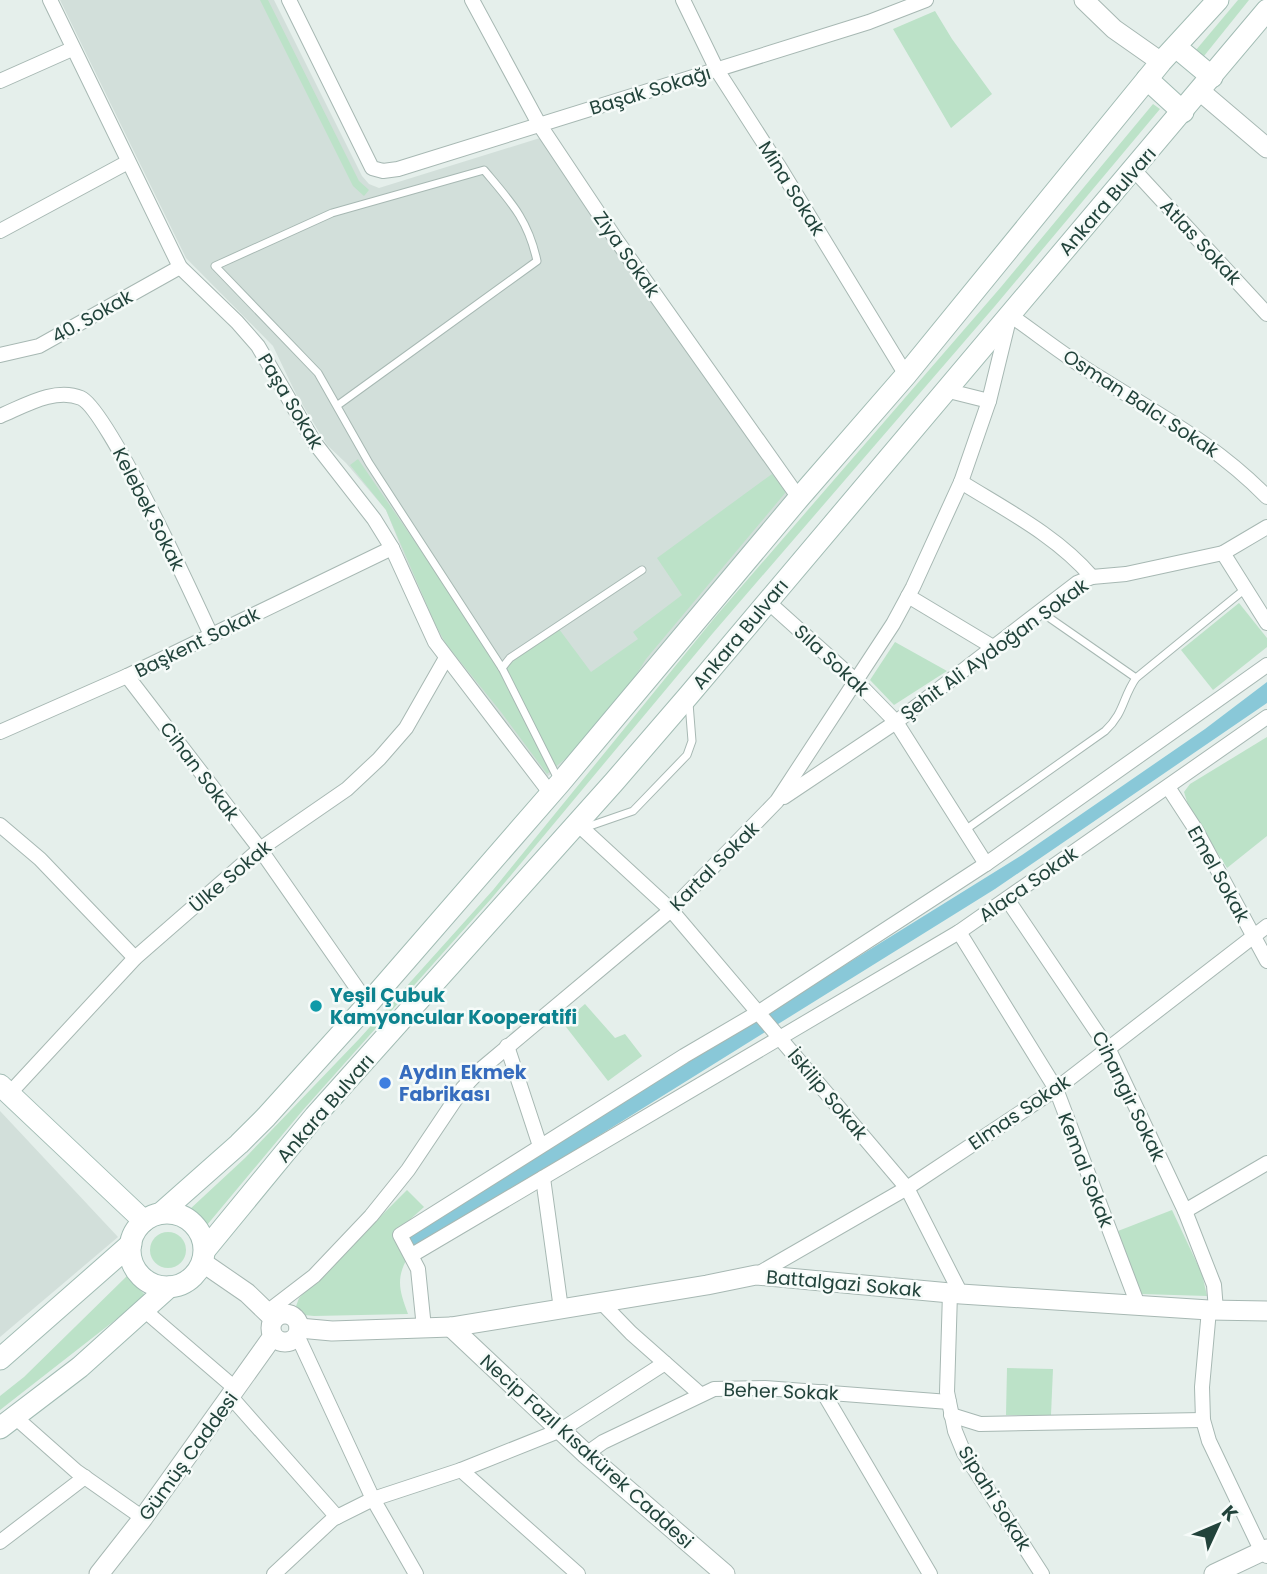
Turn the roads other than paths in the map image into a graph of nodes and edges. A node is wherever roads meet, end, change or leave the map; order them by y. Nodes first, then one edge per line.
1 (50, 0) edge
2 (289, 0) edge
3 (472, 0) edge
4 (683, 0) edge
5 (926, 0) edge
6 (1084, 0) edge
7 (1218, 0) edge
8 (1267, 10) edge
9 (72, 49) junction
10 (1168, 54) junction
11 (717, 70) junction
12 (1147, 79) junction
13 (0, 81) edge
14 (1206, 84) junction
15 (1183, 112) junction
16 (539, 124) junction
17 (1267, 148) edge
18 (128, 162) junction
19 (1134, 170) junction
20 (0, 231) edge
21 (180, 267) junction
22 (1267, 314) edge
23 (1010, 315) junction
24 (0, 355) edge
25 (906, 375) junction
26 (945, 390) junction
27 (989, 401) junction
28 (338, 405) junction
29 (0, 416) edge
30 (961, 482) junction
31 (1267, 497) edge
32 (799, 498) junction
33 (1267, 527) edge
34 (392, 548) junction
35 (1223, 552) junction
36 (642, 570) dead end
37 (1092, 577) junction
38 (1245, 589) junction
39 (908, 596) junction
40 (767, 601) junction
41 (1040, 611) junction
42 (1267, 623) edge
43 (211, 635) junction
44 (993, 647) junction
45 (446, 658) junction
46 (1267, 664) edge
47 (502, 668) junction
48 (127, 676) junction
49 (1136, 678) junction
50 (856, 681) junction
51 (689, 695) junction
52 (1267, 717) edge
53 (896, 722) junction
54 (0, 732) edge
55 (556, 788) junction
56 (1168, 788) junction
57 (778, 802) junction
58 (0, 825) edge
59 (583, 829) joint
60 (964, 830) junction
61 (260, 849) junction
62 (986, 864) junction
63 (1007, 899) junction
64 (671, 910) junction
65 (1267, 926) edge
66 (959, 932) junction
67 (1254, 938) junction
68 (135, 958) junction
69 (1267, 961) edge
70 (368, 1004) junction
71 (760, 1013) junction
72 (778, 1034) junction
73 (507, 1046) junction
74 (1109, 1050) junction
75 (1056, 1089) junction
76 (4, 1090) edge
77 (540, 1146) junction
78 (1267, 1163) edge
79 (543, 1178) junction
80 (907, 1188) junction
81 (1185, 1211) junction
82 (153, 1217) junction
83 (131, 1244) junction
84 (412, 1255) junction
85 (204, 1256) junction
86 (756, 1275) junction
87 (169, 1287) junction
88 (956, 1294) junction
89 (601, 1303) junction
90 (1138, 1305) junction
91 (561, 1309) junction
92 (144, 1310) junction
93 (1212, 1310) junction
94 (1267, 1311) edge
95 (271, 1322) junction
96 (451, 1327) junction
97 (424, 1328) junction
98 (298, 1331) junction
99 (0, 1359) edge
100 (665, 1363) junction
101 (823, 1392) junction
102 (233, 1393) junction
103 (700, 1394) junction
104 (950, 1408) junction
105 (1203, 1420) junction
106 (8, 1423) edge
107 (561, 1430) junction
108 (586, 1454) junction
109 (461, 1470) junction
110 (85, 1477) junction
111 (373, 1499) junction
112 (337, 1517) junction
113 (143, 1518) junction
114 (0, 1542) edge
115 (1265, 1552) edge
116 (99, 1574) edge
117 (274, 1574) edge
118 (416, 1574) edge
119 (578, 1574) edge
120 (725, 1574) edge
121 (930, 1574) edge
122 (1042, 1574) edge
123 (1214, 1574) edge

1 - 9 street, Paşa Sokak
2 - 16 street, Başak Sokağı
3 - 16 street, Ziya Sokak
4 - 11 street, Mina Sokak
5 - 11 street, Başak Sokağı
6 - 10 street
7 - 10 main road, Ankara Bulvarı
8 - 14 main road, Ankara Bulvarı
9 - 13 street
9 - 18 street, Paşa Sokak
10 - 12 main road, Ankara Bulvarı
10 - 14 main road
11 - 16 street, Başak Sokağı
11 - 25 street, Mina Sokak
12 - 15 main road
12 - 25 main road, Ankara Bulvarı
14 - 15 main road, Ankara Bulvarı
14 - 17 street
15 - 19 main road, Ankara Bulvarı
16 - 32 street, Ziya Sokak
18 - 20 street
18 - 21 street, Paşa Sokak
19 - 22 street, Atlas Sokak
19 - 23 main road, Ankara Bulvarı
21 - 24 street, 40. Sokak
21 - 34 street, Paşa Sokak
23 - 26 main road, Ankara Bulvarı
23 - 27 street, Kartal Sokak
23 - 31 street, Osman Balcı Sokak
25 - 32 main road, Ankara Bulvarı
26 - 27 street
26 - 40 main road, Ankara Bulvarı
27 - 30 street, Kartal Sokak
28 - 28 lane
28 - 47 lane
29 - 43 street, Kelebek Sokak
30 - 37 street
30 - 39 street, Kartal Sokak
32 - 55 main road, Ankara Bulvarı
33 - 35 street, Şehit Ali Aydoğan Sokak
34 - 43 street, Başkent Sokak
34 - 45 street, Paşa Sokak
35 - 37 street, Şehit Ali Aydoğan Sokak
35 - 38 street
36 - 47 lane
37 - 41 street, Şehit Ali Aydoğan Sokak
38 - 42 street
38 - 49 lane
39 - 44 street
39 - 50 street, Kartal Sokak
40 - 50 street, Sıla Sokak
40 - 51 main road, Ankara Bulvarı
41 - 44 street, Şehit Ali Aydoğan Sokak
41 - 49 lane
43 - 48 street, Başkent Sokak
44 - 53 street, Şehit Ali Aydoğan Sokak
45 - 55 street, Paşa Sokak
45 - 61 street, Ülke Sokak
46 - 62 street
47 - 55 lane
48 - 54 street, Başkent Sokak
48 - 61 street, Cihan Sokak
49 - 60 lane
50 - 53 street, Sıla Sokak
50 - 57 street, Kartal Sokak
51 - 59 lane
51 - 85 main road, Ankara Bulvarı
52 - 56 street, Alaca Sokak
53 - 57 street, Şehit Ali Aydoğan Sokak
53 - 60 street, Sıla Sokak
55 - 70 main road, Ankara Bulvarı
56 - 63 street, Alaca Sokak
56 - 67 street, Emel Sokak
57 - 64 street, Kartal Sokak
58 - 68 street
59 - 64 street, İskilip Sokak
60 - 62 street, Sıla Sokak
61 - 68 street, Ülke Sokak
61 - 70 street, Cihan Sokak
62 - 71 street
63 - 66 street, Alaca Sokak
63 - 74 street, Cihangir Sokak
64 - 71 street, İskilip Sokak
64 - 73 street, Kartal Sokak
65 - 67 street, Elmas Sokak
66 - 72 street, Alaca Sokak
66 - 75 street, Kemal Sokak
67 - 69 street, Emel Sokak
67 - 74 street, Elmas Sokak
68 - 76 street, Ülke Sokak
70 - 82 main road, Ankara Bulvarı
71 - 72 street, İskilip Sokak
71 - 77 street
72 - 79 street, Alaca Sokak
72 - 80 street, İskilip Sokak
73 - 77 street
73 - 95 street, Kartal Sokak
74 - 75 street, Elmas Sokak
74 - 81 street, Cihangir Sokak
75 - 80 street, Elmas Sokak
75 - 90 street, Kemal Sokak
76 - 82 main road
77 - 84 street
78 - 81 street
79 - 84 street, Alaca Sokak
79 - 91 street
80 - 86 street, Elmas Sokak
80 - 88 street, İskilip Sokak
81 - 93 street, Cihangir Sokak
82 - 83 main road
82 - 85 main road
83 - 87 main road
83 - 99 main road
84 - 97 street
85 - 87 main road
85 - 95 street
86 - 88 street, Battalgazi Sokak
86 - 89 street, Battalgazi Sokak
87 - 92 main road
88 - 90 street, Battalgazi Sokak
88 - 104 street, Sipahi Sokak
89 - 91 street, Battalgazi Sokak
89 - 100 street
90 - 93 street, Battalgazi Sokak
91 - 96 street, Battalgazi Sokak
92 - 102 street
92 - 106 main road
93 - 94 street, Battalgazi Sokak
93 - 105 street, Cihangir Sokak
95 - 98 street, Battalgazi Sokak
95 - 102 street, Gümüş Caddesi
96 - 97 street, Battalgazi Sokak
96 - 107 street, Necip Fazıl Kısakürek Caddesi
97 - 98 street, Battalgazi Sokak
98 - 111 street
100 - 103 street
100 - 107 street
101 - 103 street, Beher Sokak
101 - 104 street, Beher Sokak
101 - 121 street
102 - 112 street
102 - 113 street, Gümüş Caddesi
103 - 108 street, Beher Sokak
104 - 105 street, Beher Sokak
104 - 122 street, Sipahi Sokak
105 - 115 street, Cihangir Sokak
106 - 110 street
107 - 108 street, Necip Fazıl Kısakürek Caddesi
107 - 109 street
108 - 120 street, Necip Fazıl Kısakürek Caddesi
109 - 111 street
109 - 119 street
110 - 113 street
110 - 114 street
111 - 112 street
111 - 118 street
112 - 117 street
113 - 116 street, Gümüş Caddesi
115 - 123 street

